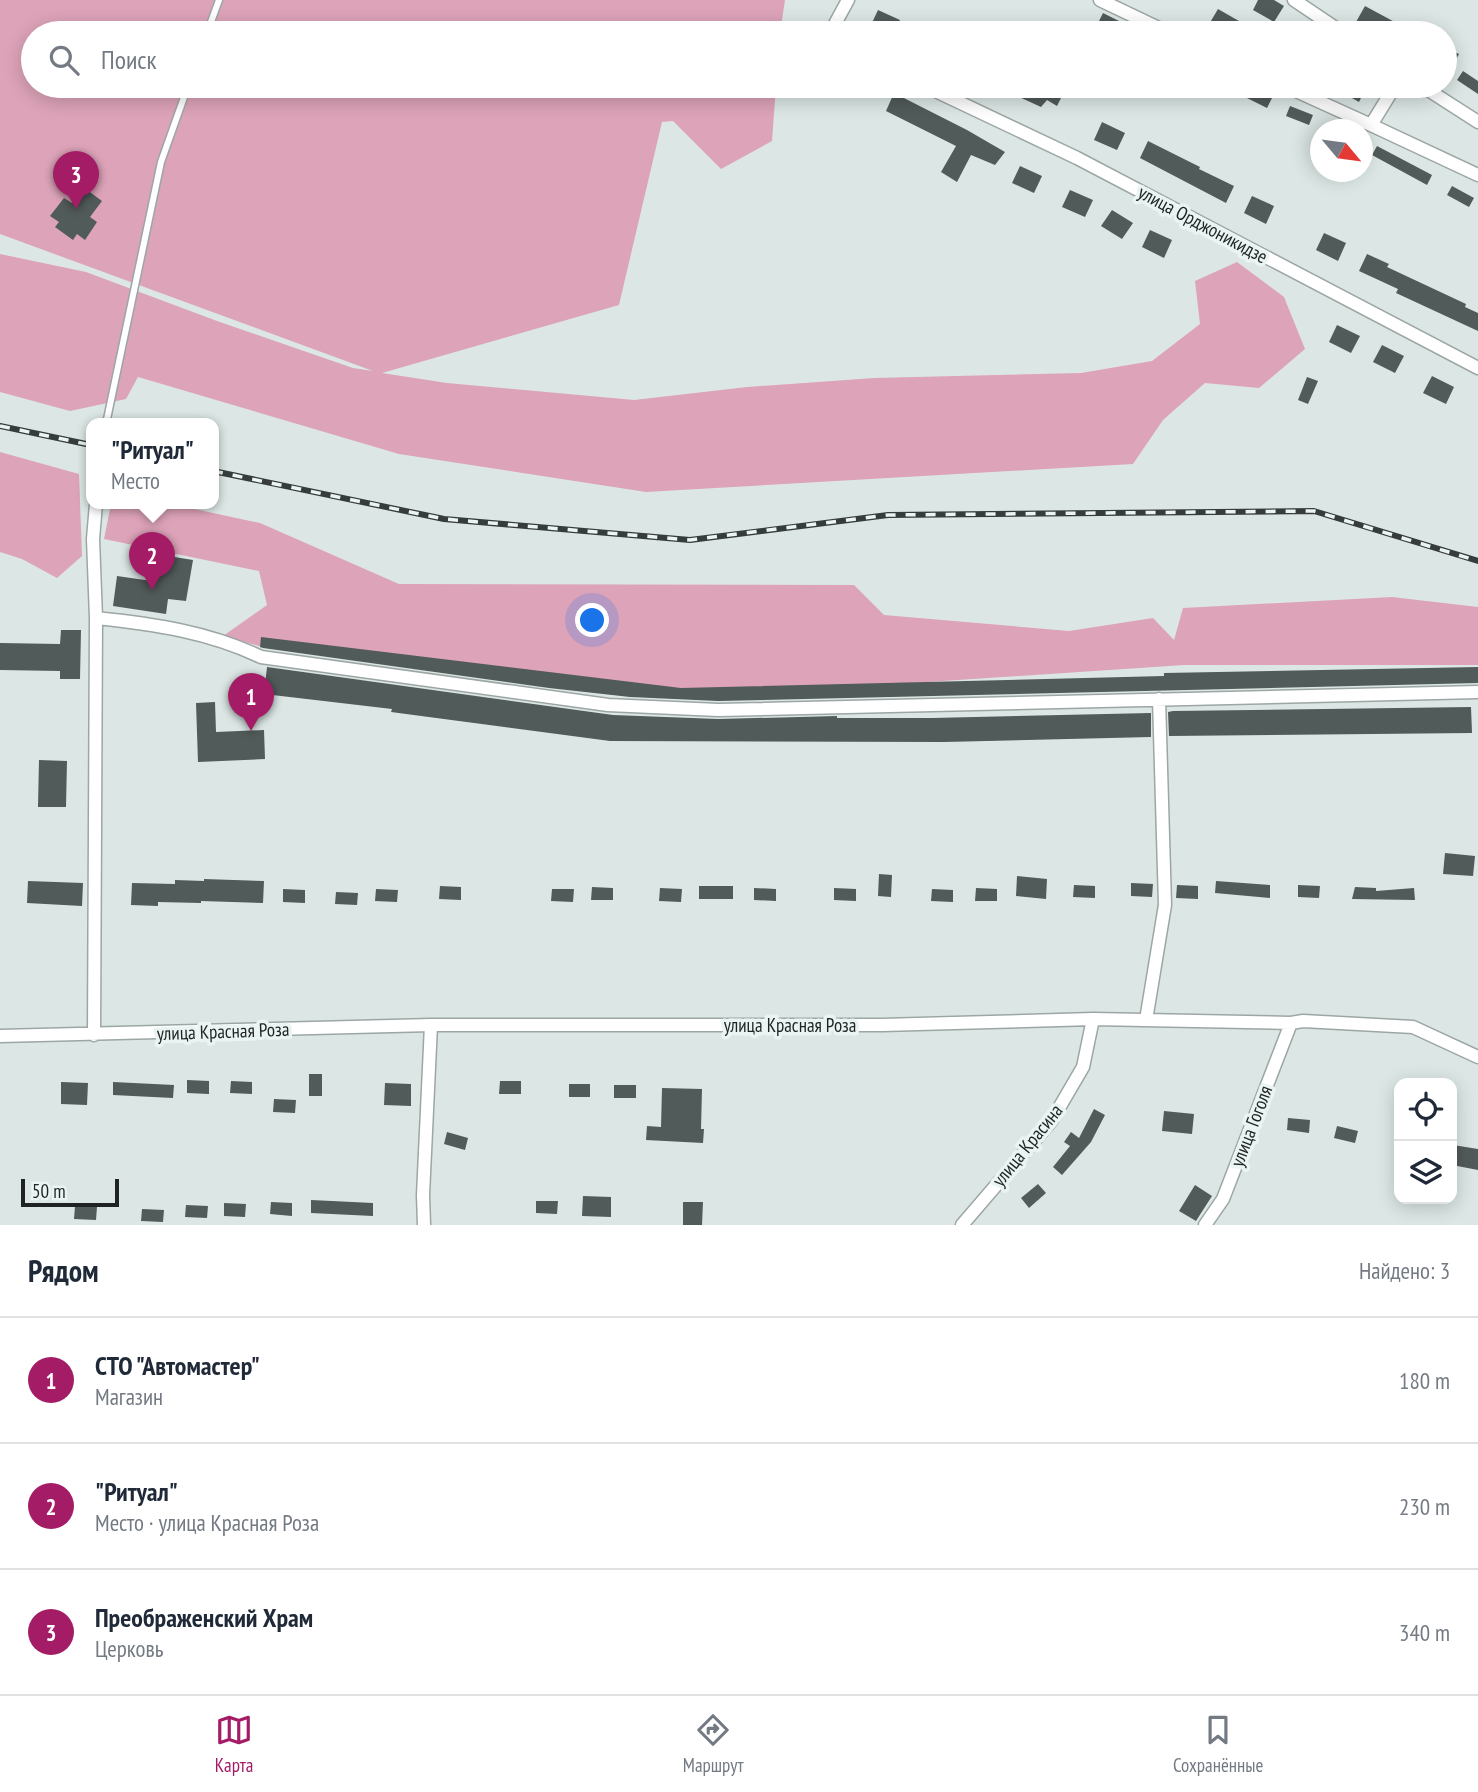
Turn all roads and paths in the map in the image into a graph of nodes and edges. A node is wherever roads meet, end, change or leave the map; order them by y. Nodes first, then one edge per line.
1 (219, 0) edge
2 (848, 0) edge
3 (1100, 0) edge
4 (1294, 0) edge
5 (211, 21) edge
6 (837, 21) edge
7 (1144, 21) edge
8 (1325, 21) edge
9 (184, 98) edge
10 (950, 98) edge
11 (1311, 98) edge
12 (1388, 98) edge
13 (1441, 98) edge
14 (1358, 119) edge
15 (1373, 122) edge
16 (1478, 122) edge
17 (1373, 126) edge
18 (1478, 175) edge
19 (1478, 368) edge
20 (107, 418) edge
21 (96, 509) edge
22 (96, 618) junction
23 (1478, 692) edge
24 (1159, 699) junction
25 (1093, 1019) junction
26 (1146, 1020) junction
27 (1291, 1023) junction
28 (431, 1025) junction
29 (94, 1035) junction
30 (0, 1036) edge
31 (1478, 1057) edge
32 (425, 1225) edge
33 (962, 1225) edge
34 (1205, 1225) edge

1 - 5 lane
2 - 6 street
3 - 7 street
4 - 8 street
9 - 20 lane
10 - 19 street, улица Орджоникидзе
11 - 14 street
12 - 15 street
13 - 16 street
17 - 18 street
21 - 22 street
22 - 24 street
22 - 29 street
23 - 24 street
24 - 26 street
25 - 26 street, улица Красная Роза
25 - 28 street, улица Красная Роза
25 - 33 street, улица Красина
26 - 27 street, улица Красная Роза
27 - 31 street, улица Красная Роза
27 - 34 street, улица Гоголя
28 - 29 street, улица Красная Роза
28 - 32 street
29 - 30 street, улица Красная Роза

